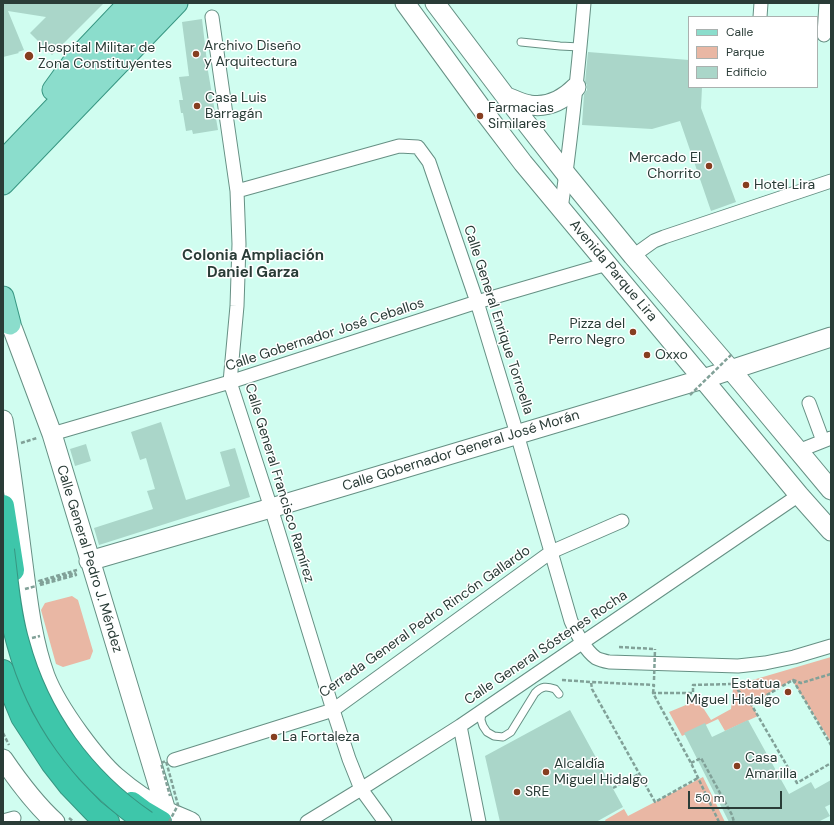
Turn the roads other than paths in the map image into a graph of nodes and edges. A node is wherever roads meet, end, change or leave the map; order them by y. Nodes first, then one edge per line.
1 (129, 3) edge
2 (140, 3) edge
3 (154, 3) edge
4 (177, 3) edge
5 (405, 3) edge
6 (435, 3) edge
7 (584, 3) edge
8 (761, 3) edge
9 (826, 3) edge
10 (760, 16) edge
11 (212, 17) dead end
12 (824, 35) dead end
13 (521, 42) dead end
14 (580, 47) junction
15 (576, 87) junction
16 (53, 90) junction
17 (506, 97) junction
18 (3, 143) edge
19 (3, 161) edge
20 (566, 174) junction
21 (831, 181) edge
22 (3, 184) edge
23 (237, 191) junction
24 (561, 209) junction
25 (633, 256) junction
26 (607, 264) junction
27 (3, 297) edge
28 (477, 302) junction
29 (7, 317) edge
30 (831, 337) edge
31 (732, 362) junction
32 (703, 379) junction
33 (230, 382) junction
34 (809, 403) dead end
35 (3, 420) edge
36 (52, 434) junction
37 (517, 434) junction
38 (827, 439) edge
39 (798, 451) junction
40 (831, 490) edge
41 (799, 495) junction
42 (3, 506) edge
43 (271, 508) junction
44 (622, 521) dead end
45 (831, 532) edge
46 (3, 550) edge
47 (551, 552) junction
48 (90, 563) junction
49 (583, 643) junction
50 (831, 646) edge
51 (3, 671) edge
52 (558, 694) dead end
53 (3, 697) edge
54 (333, 710) junction
55 (482, 711) junction
56 (460, 726) junction
57 (3, 759) edge
58 (174, 760) dead end
59 (361, 789) junction
60 (166, 813) edge
61 (56, 822) edge
62 (99, 822) edge
63 (108, 822) edge
64 (146, 822) edge
65 (191, 822) edge
66 (307, 822) edge
67 (385, 822) edge
68 (479, 822) edge

1 - 16 main road
2 - 16 main road
3 - 19 main road
4 - 22 main road
5 - 24 main road, Avenida Parque Lira
6 - 17 main road, Avenida Parque Lira
7 - 14 street
8 - 10 street
9 - 12 street
11 - 23 street, Calle General Francisco Ramírez
13 - 14 lane
14 - 15 street
15 - 17 main road
15 - 20 street
16 - 18 main road
17 - 20 main road, Avenida Parque Lira
20 - 24 street
20 - 25 main road, Avenida Parque Lira
21 - 25 street
23 - 28 street, Calle General Enrique Torroella
23 - 33 street, Calle General Francisco Ramírez
24 - 26 main road, Avenida Parque Lira
25 - 31 main road, Avenida Parque Lira
26 - 28 street, Calle Gobernador José Ceballos
26 - 32 main road, Avenida Parque Lira
27 - 29 main road
28 - 33 street, Calle Gobernador José Ceballos
28 - 37 street, Calle General Enrique Torroella
29 - 36 main road, Calle General Pedro J. Méndez
30 - 31 main road, Calle Gobernador General José Morán
31 - 32 main road, Calle Gobernador General José Morán
31 - 39 main road, Avenida Parque Lira
32 - 37 main road, Calle Gobernador General José Morán
32 - 41 main road, Avenida Parque Lira
33 - 36 street, Calle Gobernador José Ceballos
33 - 43 street, Calle General Francisco Ramírez
34 - 38 street
35 - 60 main road
36 - 48 main road, Calle General Pedro J. Méndez
37 - 43 main road, Calle Gobernador General José Morán
37 - 47 street, Calle General Enrique Torroella
38 - 39 street
39 - 40 main road, Avenida Parque Lira
41 - 45 main road, Avenida Parque Lira
41 - 49 street, Calle General Sóstenes Rocha
42 - 60 highway
43 - 48 main road, Calle Gobernador General José Morán
43 - 54 street, Calle General Francisco Ramírez
44 - 47 street, Cerrada General Pedro Rincón Gallardo
46 - 64 highway, bridge
47 - 49 street, Calle General Enrique Torroella
47 - 54 street, Cerrada General Pedro Rincón Gallardo
48 - 60 main road, Calle General Pedro J. Méndez
49 - 50 street, Calle General Enrique Torroella
49 - 55 street, Calle General Sóstenes Rocha
51 - 63 highway
52 - 55 lane
53 - 62 highway
54 - 58 street, Cerrada General Pedro Rincón Gallardo
54 - 59 street, Calle General Francisco Ramírez
55 - 56 street, Calle General Sóstenes Rocha
56 - 59 street, Calle General Sóstenes Rocha
56 - 68 street
57 - 61 main road
59 - 66 street, Calle General Sóstenes Rocha
59 - 67 street, Calle General Francisco Ramírez
60 - 65 main road

